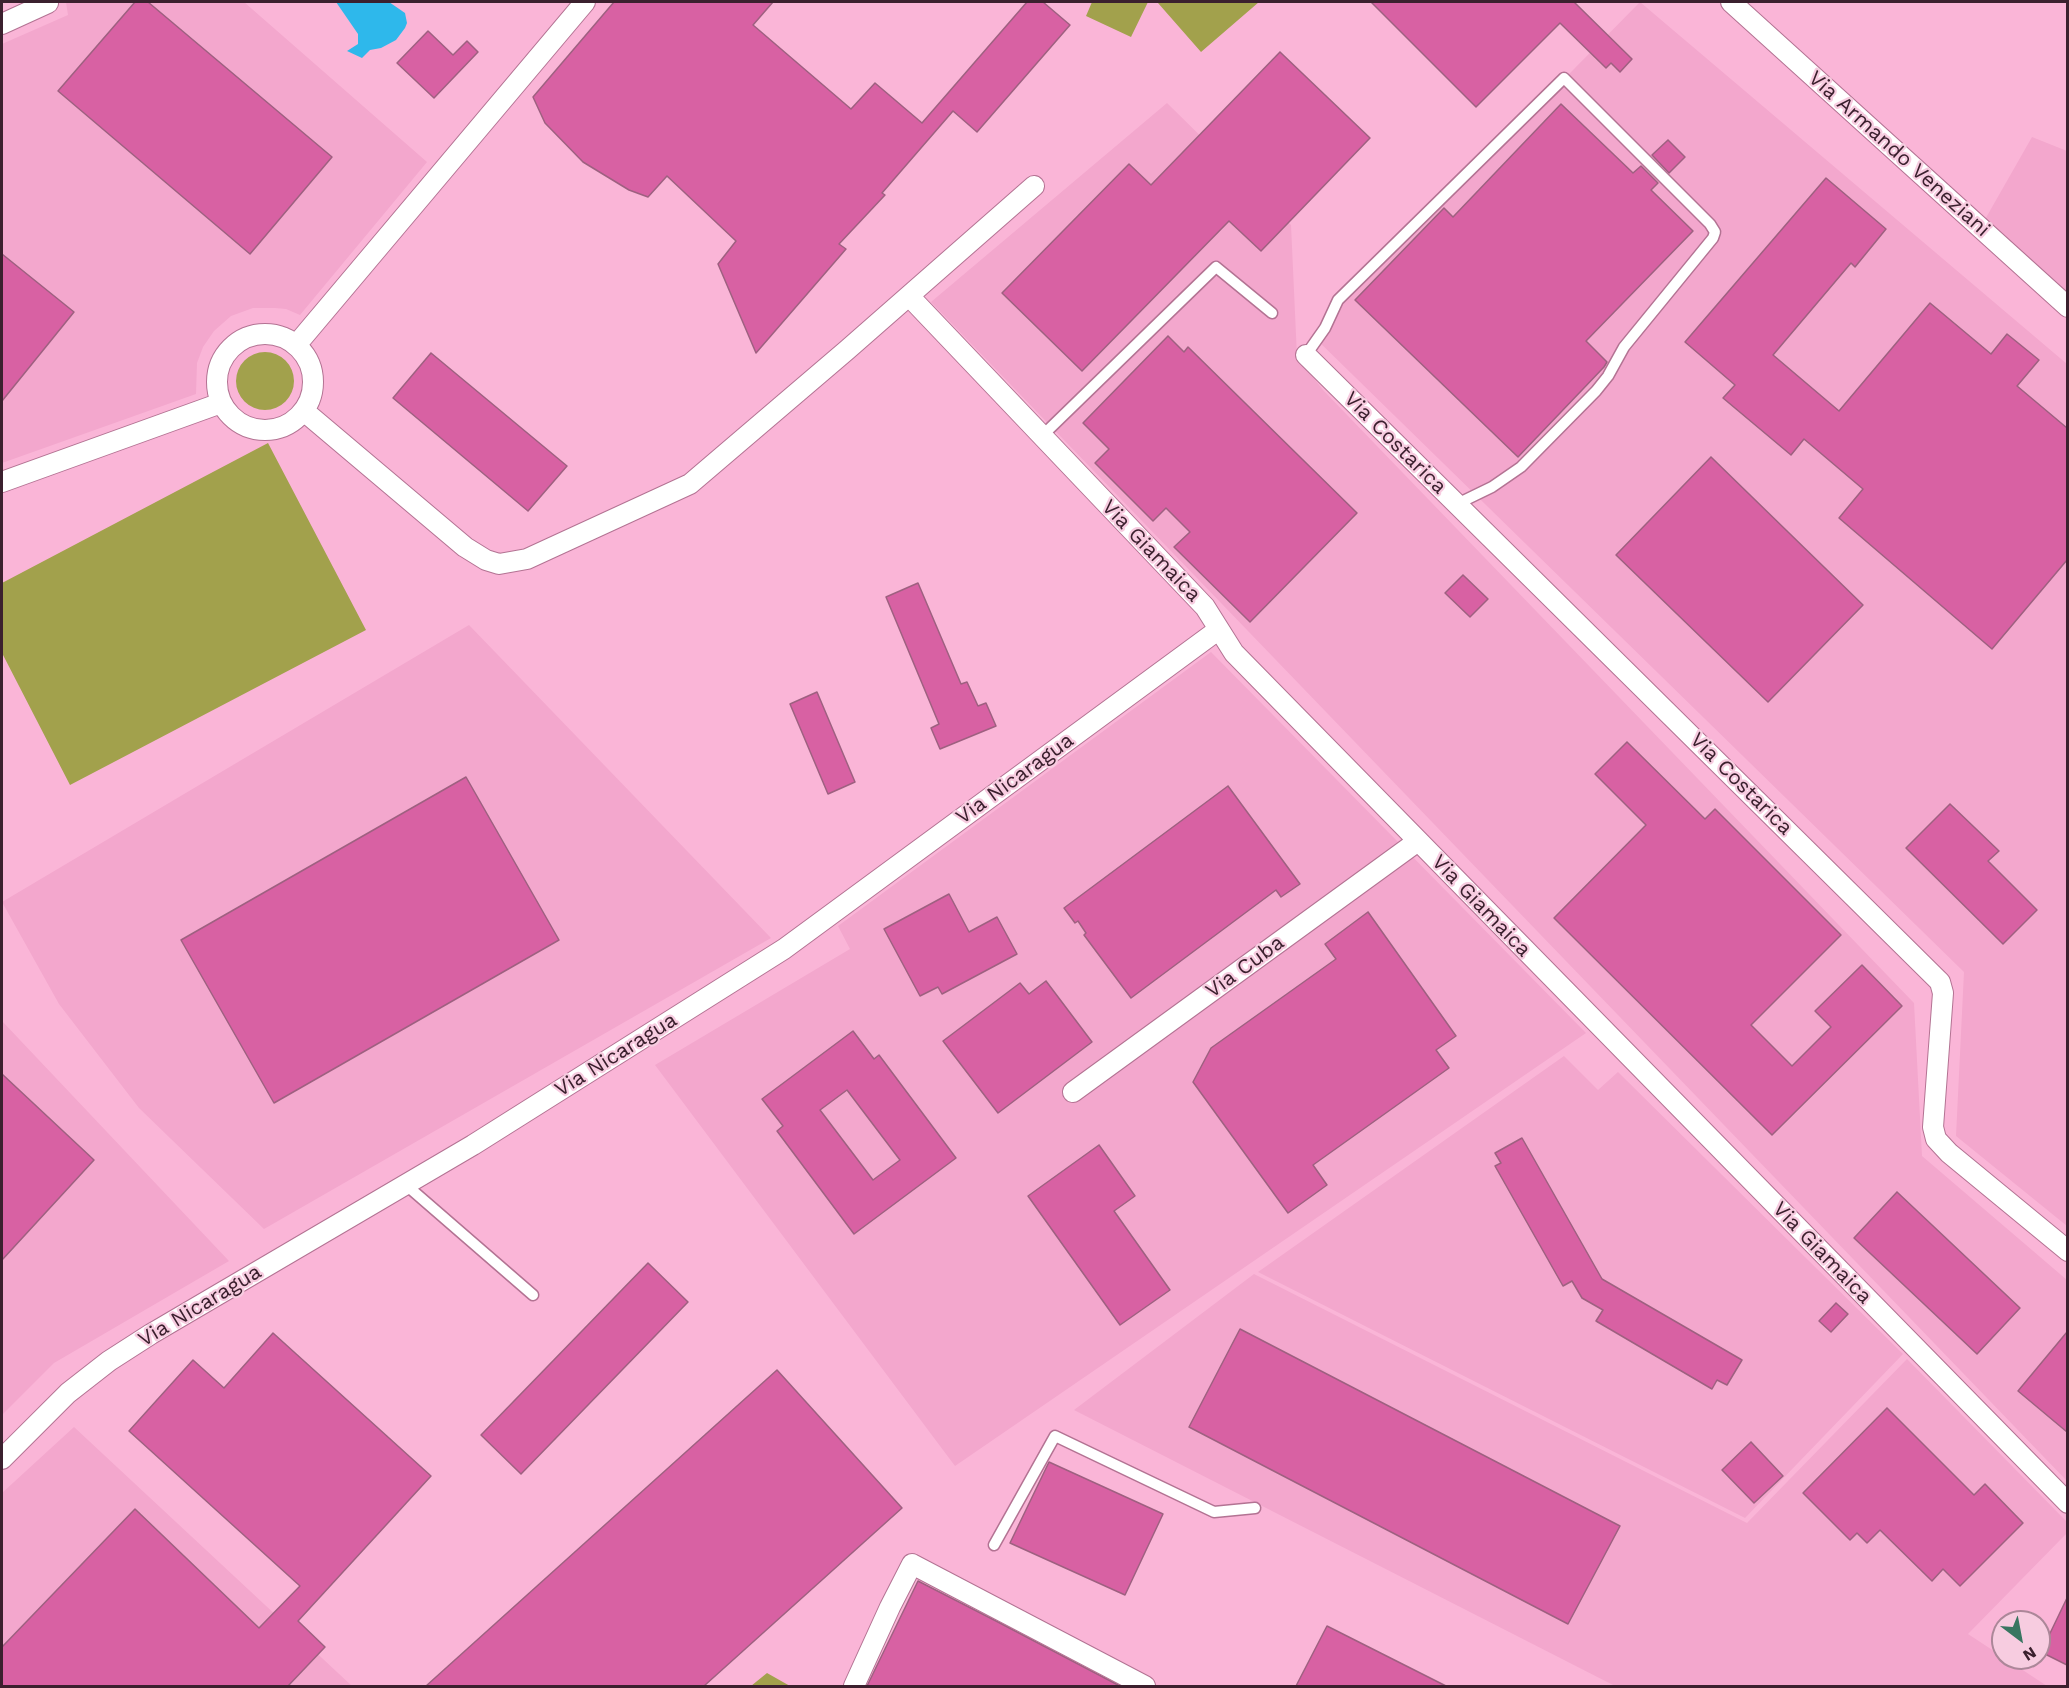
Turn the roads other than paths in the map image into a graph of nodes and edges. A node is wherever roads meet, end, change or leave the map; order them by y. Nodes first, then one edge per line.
1 (585, 2) edge
2 (1731, 2) edge
3 (48, 3) dead end
4 (2, 24) edge
5 (1034, 186) dead end
6 (909, 296) junction
7 (2067, 307) edge
8 (1272, 313) dead end
9 (297, 344) junction
10 (1306, 355) joint
11 (221, 403) junction
12 (304, 411) junction
13 (1042, 436) junction
14 (2, 482) edge
15 (1457, 504) junction
16 (1218, 630) junction
17 (1418, 841) junction
18 (1073, 1092) dead end
19 (405, 1184) junction
20 (2067, 1251) edge
21 (533, 1295) dead end
22 (2, 1459) edge
23 (2067, 1503) edge
24 (1255, 1508) dead end
25 (994, 1545) dead end
26 (854, 1686) edge
27 (1145, 1686) edge

1 - 9 street
2 - 7 street, Via Armando Veneziani
3 - 4 street
5 - 6 street
6 - 12 street
6 - 13 street, Via Giamaica
8 - 13 lane
9 - 11 street
9 - 12 street
10 - 15 street, Via Costarica
10 - 15 lane
11 - 12 street
11 - 14 street
13 - 16 street, Via Giamaica
15 - 20 street, Via Costarica
16 - 17 street, Via Giamaica
16 - 19 street, Via Nicaragua
17 - 18 street, Via Cuba
17 - 23 street, Via Giamaica
19 - 21 lane
19 - 22 street, Via Nicaragua
24 - 25 lane
26 - 27 street

